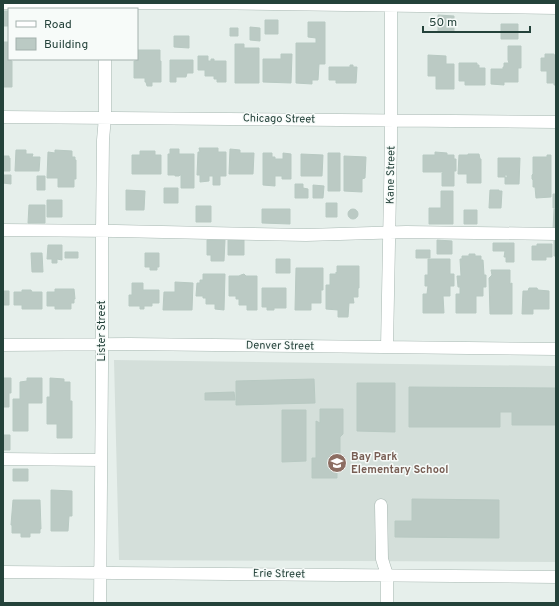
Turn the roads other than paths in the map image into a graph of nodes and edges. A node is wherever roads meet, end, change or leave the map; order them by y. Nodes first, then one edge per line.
1 (3, 3) edge
2 (391, 4) edge
3 (105, 5) edge
4 (474, 5) edge
5 (556, 8) edge
6 (105, 60) edge
7 (3, 117) edge
8 (105, 117) junction
9 (391, 121) junction
10 (556, 122) edge
11 (3, 230) edge
12 (102, 231) junction
13 (390, 233) junction
14 (556, 234) edge
15 (3, 344) edge
16 (102, 345) junction
17 (387, 347) junction
18 (556, 349) edge
19 (3, 459) edge
20 (101, 460) junction
21 (381, 505) dead end
22 (3, 572) edge
23 (100, 573) junction
24 (387, 575) junction
25 (556, 577) edge
26 (100, 603) edge
27 (387, 603) edge

1 - 3 street
2 - 3 street
2 - 4 street
2 - 9 street, Kane Street
4 - 5 street
6 - 8 street, Lister Street
7 - 8 street, Chicago Street
8 - 9 street, Chicago Street
8 - 12 street, Lister Street
9 - 10 street, Chicago Street
9 - 13 street, Kane Street
11 - 12 street
12 - 13 street
12 - 16 street, Lister Street
13 - 14 street
13 - 17 street, Kane Street
15 - 16 street, Denver Street
16 - 17 street, Denver Street
16 - 20 street, Lister Street
17 - 18 street, Denver Street
19 - 20 street
20 - 23 street, Lister Street
21 - 24 street
22 - 23 street, Erie Street
23 - 24 street, Erie Street
23 - 26 street, Lister Street
24 - 25 street, Erie Street
24 - 27 street

